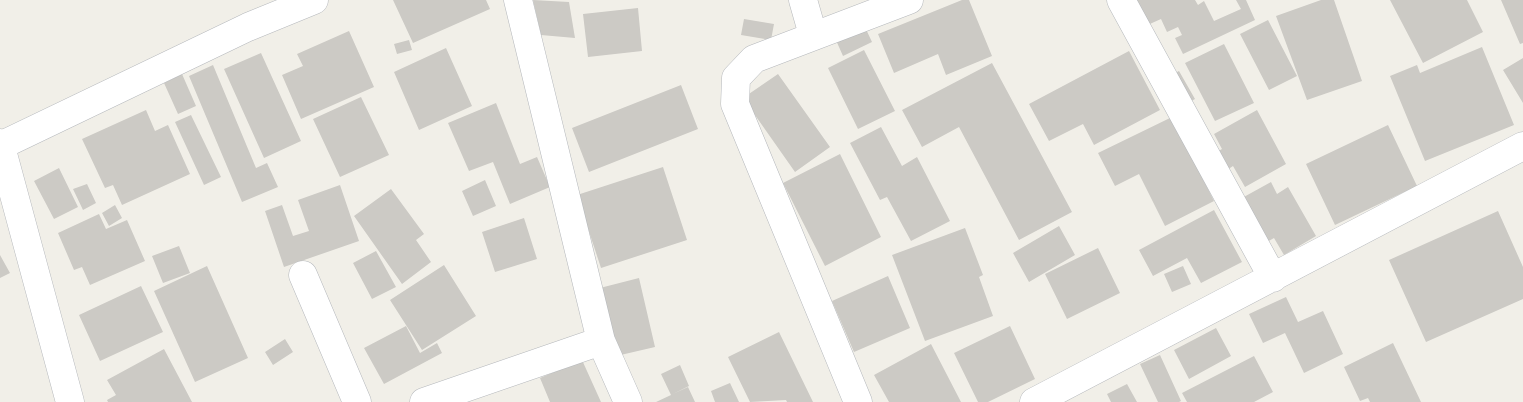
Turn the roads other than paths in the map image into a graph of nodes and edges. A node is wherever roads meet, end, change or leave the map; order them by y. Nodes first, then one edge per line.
1 (314, 0) edge
2 (518, 0) edge
3 (803, 0) edge
4 (909, 0) edge
5 (1121, 0) edge
6 (814, 36) junction
7 (0, 145) edge
8 (1523, 146) edge
9 (302, 275) dead end
10 (1273, 278) junction
11 (601, 341) junction
12 (70, 402) edge
13 (357, 402) edge
14 (424, 402) edge
15 (628, 402) edge
16 (858, 402) edge
17 (1034, 402) edge

1 - 7 street
2 - 11 street
3 - 6 street
4 - 6 street
5 - 10 street
6 - 16 street
7 - 12 street
8 - 10 street
9 - 13 street
10 - 17 street
11 - 14 street
11 - 15 street

